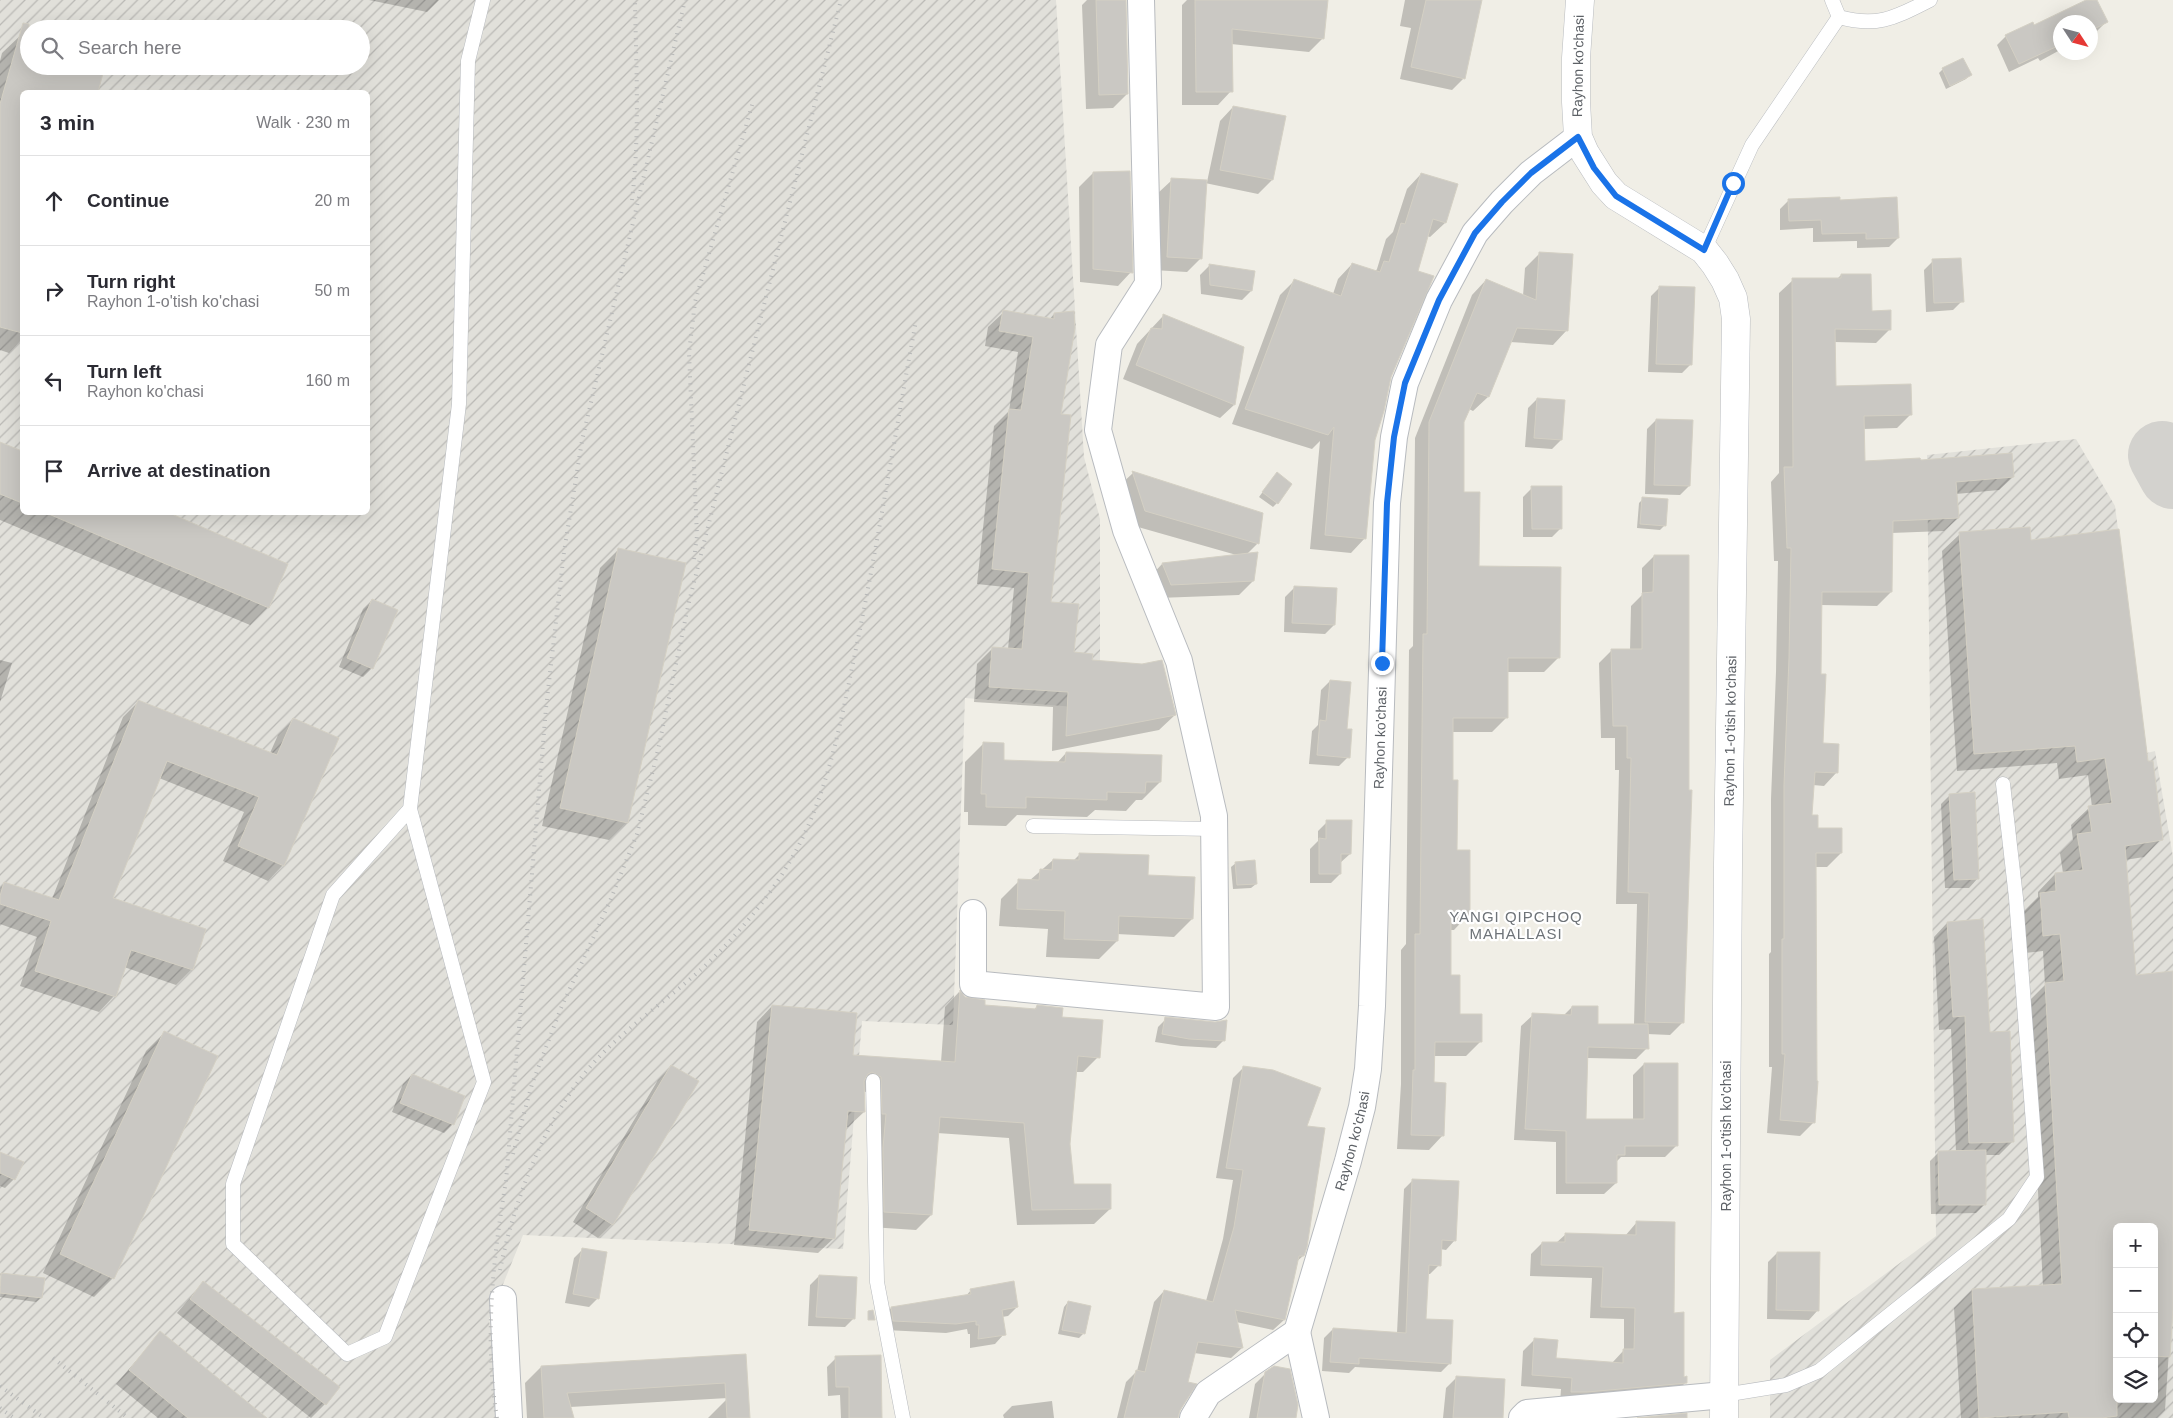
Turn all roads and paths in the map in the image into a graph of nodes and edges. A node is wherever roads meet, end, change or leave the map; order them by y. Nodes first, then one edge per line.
1 (483, 0) edge
2 (1141, 0) edge
3 (1580, 0) edge
4 (1832, 0) edge
5 (1930, 0) edge
6 (1839, 17) junction
7 (1578, 137) junction
8 (1704, 250) junction
9 (2003, 784) dead end
10 (410, 809) junction
11 (1033, 826) dead end
12 (1214, 829) junction
13 (973, 913) dead end
14 (873, 1080) dead end
15 (503, 1300) dead end
16 (1297, 1332) junction
17 (1724, 1406) edge
18 (509, 1418) edge
19 (902, 1418) edge
20 (1193, 1418) edge
21 (1316, 1418) edge
22 (1522, 1418) edge

1 - 10 lane
2 - 12 street
3 - 7 street, Rayhon ko'chasi
4 - 6 lane
5 - 6 lane
6 - 8 lane
7 - 8 street, Rayhon 1-o'tish ko'chasi
7 - 16 street, Rayhon ko'chasi
8 - 17 street, Rayhon 1-o'tish ko'chasi
9 - 17 lane
10 - 10 lane
11 - 12 lane
12 - 13 street
14 - 19 lane
15 - 18 street
16 - 20 street
16 - 21 street
17 - 22 street

